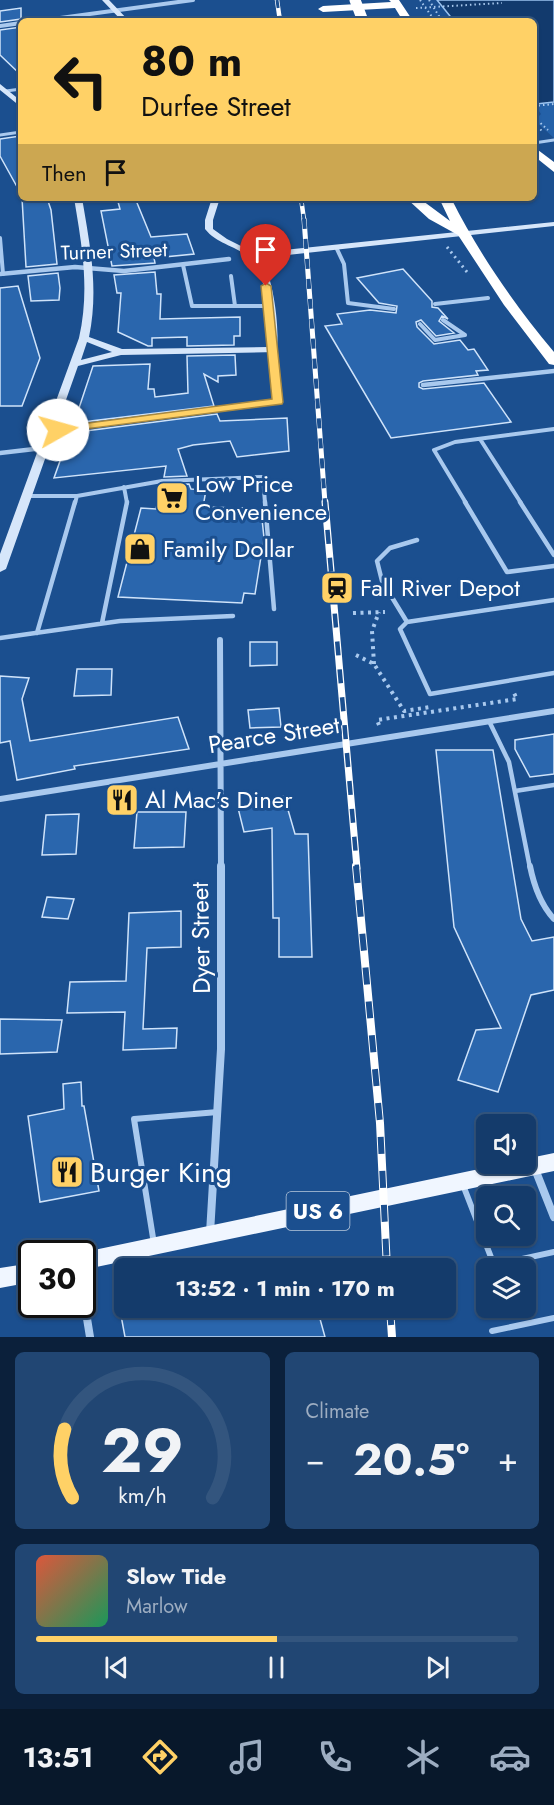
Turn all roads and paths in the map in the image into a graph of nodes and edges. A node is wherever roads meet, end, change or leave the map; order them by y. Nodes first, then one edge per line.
1 (105, 0) edge
2 (193, 0) edge
3 (355, 0) edge
4 (420, 0) edge
5 (429, 0) edge
6 (395, 3) edge
7 (502, 3) dead end
8 (321, 5) edge
9 (433, 7) junction
10 (425, 8) junction
11 (116, 10) junction
12 (59, 18) edge
13 (123, 18) edge
14 (362, 18) edge
15 (406, 18) edge
16 (433, 18) edge
17 (440, 18) edge
18 (18, 23) edge
19 (0, 26) edge
20 (2, 88) edge
21 (18, 89) edge
22 (18, 102) edge
23 (554, 104) edge
24 (537, 106) edge
25 (537, 118) edge
26 (18, 132) edge
27 (554, 132) edge
28 (0, 135) edge
29 (554, 140) edge
30 (537, 143) edge
31 (537, 153) edge
32 (554, 168) edge
33 (78, 201) edge
34 (215, 201) edge
35 (416, 201) edge
36 (446, 201) edge
37 (554, 224) edge
38 (461, 232) junction
39 (0, 238) edge
40 (336, 247) junction
41 (255, 256) junction
42 (229, 259) dead end
43 (183, 265) junction
44 (89, 270) junction
45 (2, 274) edge
46 (231, 276) dead end
47 (488, 298) dead end
48 (435, 304) dead end
49 (236, 306) junction
50 (270, 306) junction
51 (394, 309) dead end
52 (443, 320) dead end
53 (420, 324) dead end
54 (84, 339) junction
55 (273, 350) junction
56 (121, 352) junction
57 (554, 361) edge
58 (73, 365) junction
59 (554, 371) edge
60 (423, 385) dead end
61 (554, 429) edge
62 (49, 431) junction
63 (480, 439) junction
64 (43, 448) junction
65 (0, 453) edge
66 (124, 487) junction
67 (25, 496) junction
68 (77, 496) junction
69 (417, 540) dead end
70 (554, 555) edge
71 (554, 566) edge
72 (0, 569) edge
73 (554, 600) edge
74 (274, 609) dead end
75 (379, 612) dead end
76 (233, 616) dead end
77 (407, 622) junction
78 (102, 623) junction
79 (37, 633) junction
80 (0, 638) edge
81 (219, 640) dead end
82 (374, 664) dead end
83 (554, 673) edge
84 (554, 711) edge
85 (489, 721) junction
86 (218, 764) junction
87 (554, 785) edge
88 (515, 791) junction
89 (0, 799) edge
90 (554, 919) edge
91 (219, 1112) junction
92 (554, 1161) edge
93 (536, 1165) edge
94 (536, 1173) edge
95 (495, 1174) edge
96 (462, 1181) junction
97 (554, 1217) edge
98 (210, 1234) junction
99 (154, 1246) junction
100 (554, 1252) edge
101 (96, 1258) edge
102 (18, 1275) edge
103 (0, 1278) edge
104 (87, 1318) edge
105 (554, 1318) edge
106 (492, 1330) dead end
107 (90, 1337) edge

1 - 11 main road
2 - 11 street
3 - 14 highway, bridge
4 - 10 path
5 - 9 path
6 - 8 highway
6 - 15 highway
7 - 9 path
9 - 10 path
9 - 17 path
10 - 16 path
11 - 12 street
11 - 13 main road
18 - 19 street
20 - 21 lane
20 - 22 main road
23 - 24 path
25 - 27 path
26 - 28 lane
29 - 30 lane
31 - 32 highway
33 - 44 main road
34 - 41 main road
35 - 38 highway
36 - 38 highway
37 - 38 main road
38 - 40 main road
38 - 57 highway
39 - 45 lane
40 - 41 main road
40 - 51 lane
41 - 50 main road
42 - 43 street, Turner Street
43 - 44 street, Turner Street
43 - 49 lane
44 - 45 street, Turner Street
44 - 54 main road
46 - 49 lane
47 - 48 lane
49 - 50 lane
50 - 55 main road
52 - 53 lane
54 - 56 main road
54 - 58 main road
55 - 56 main road
55 - 62 street
56 - 58 main road
58 - 62 main road
59 - 60 street
61 - 63 lane
62 - 64 main road
63 - 70 lane
63 - 71 lane
64 - 65 street
64 - 67 main road
66 - 68 lane
66 - 74 lane
66 - 78 lane
67 - 68 lane
67 - 72 main road
68 - 79 lane
69 - 77 lane
73 - 77 lane
75 - 82 path
76 - 78 lane
77 - 83 lane
78 - 79 lane
79 - 80 lane
81 - 86 street, Dyer Street
84 - 85 street, Pearce Street
85 - 86 street, Pearce Street
85 - 88 lane
86 - 89 street, Pearce Street
86 - 91 street, Dyer Street
87 - 88 lane
88 - 90 lane
91 - 98 street, Dyer Street
91 - 99 lane
92 - 93 main road, US 6
94 - 97 street
95 - 96 main road, US 6
96 - 98 main road, US 6
96 - 100 lane
98 - 99 main road, US 6
99 - 101 main road, US 6
102 - 103 main road
104 - 107 street
105 - 106 lane

